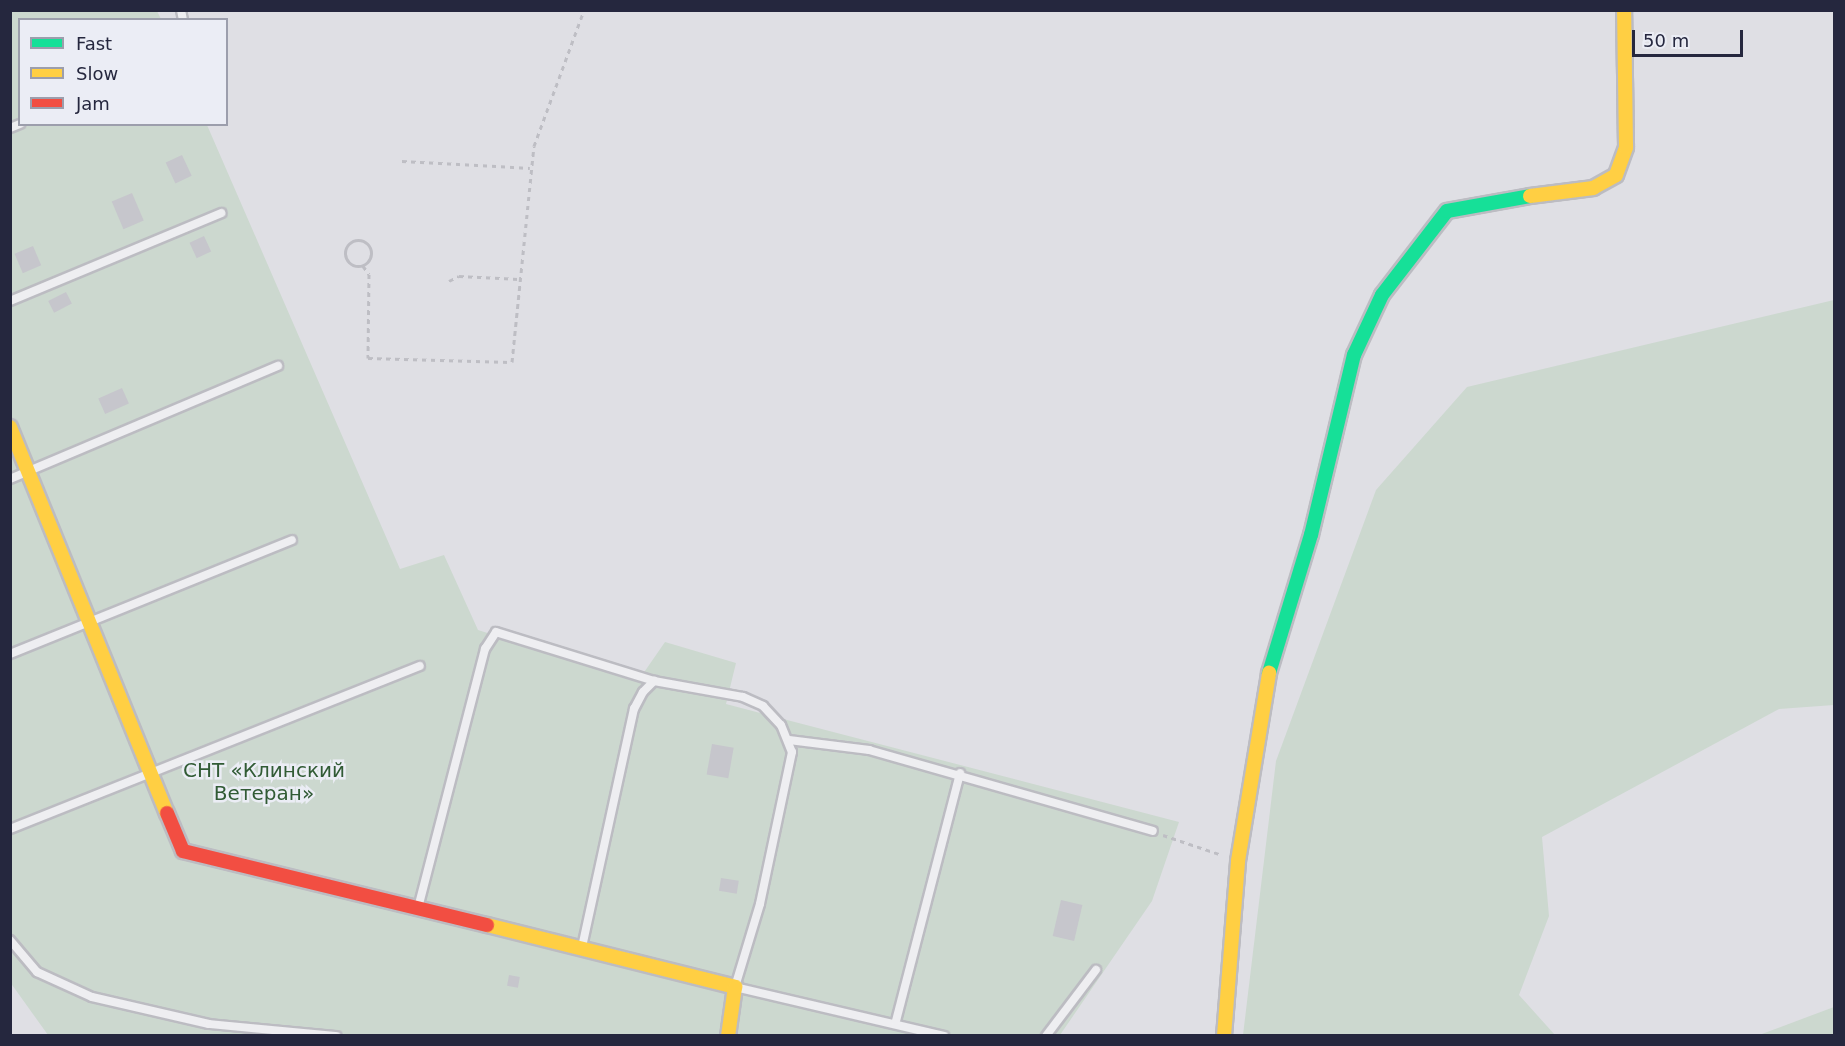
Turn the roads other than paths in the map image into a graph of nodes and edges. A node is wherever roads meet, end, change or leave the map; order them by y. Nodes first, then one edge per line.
1 (1624, 10) edge
2 (221, 213) dead end
3 (10, 301) edge
4 (279, 366) dead end
5 (10, 427) edge
6 (30, 471) junction
7 (10, 479) edge
8 (292, 540) dead end
9 (91, 622) junction
10 (10, 654) edge
11 (420, 666) dead end
12 (654, 681) junction
13 (789, 740) junction
14 (153, 771) junction
15 (960, 773) junction
16 (10, 829) edge
17 (1153, 831) road end
18 (417, 909) junction
19 (10, 940) edge
20 (582, 948) junction
21 (1096, 970) dead end
22 (735, 987) junction
23 (896, 1022) junction
24 (304, 1034) edge
25 (336, 1035) edge
26 (728, 1035) edge
27 (944, 1035) edge
28 (1046, 1035) edge
29 (1224, 1035) edge

1 - 29 street
2 - 3 lane
4 - 6 lane
5 - 6 street
6 - 7 lane
6 - 9 street
8 - 9 lane
9 - 10 lane
9 - 14 street
11 - 14 lane
12 - 13 lane
12 - 18 lane
12 - 20 lane
13 - 15 lane
13 - 22 lane
14 - 16 lane
14 - 18 street
15 - 17 lane
15 - 23 lane
18 - 20 street
19 - 24 lane
20 - 22 street
21 - 28 lane
22 - 23 lane
22 - 26 street
23 - 27 lane
24 - 25 lane

